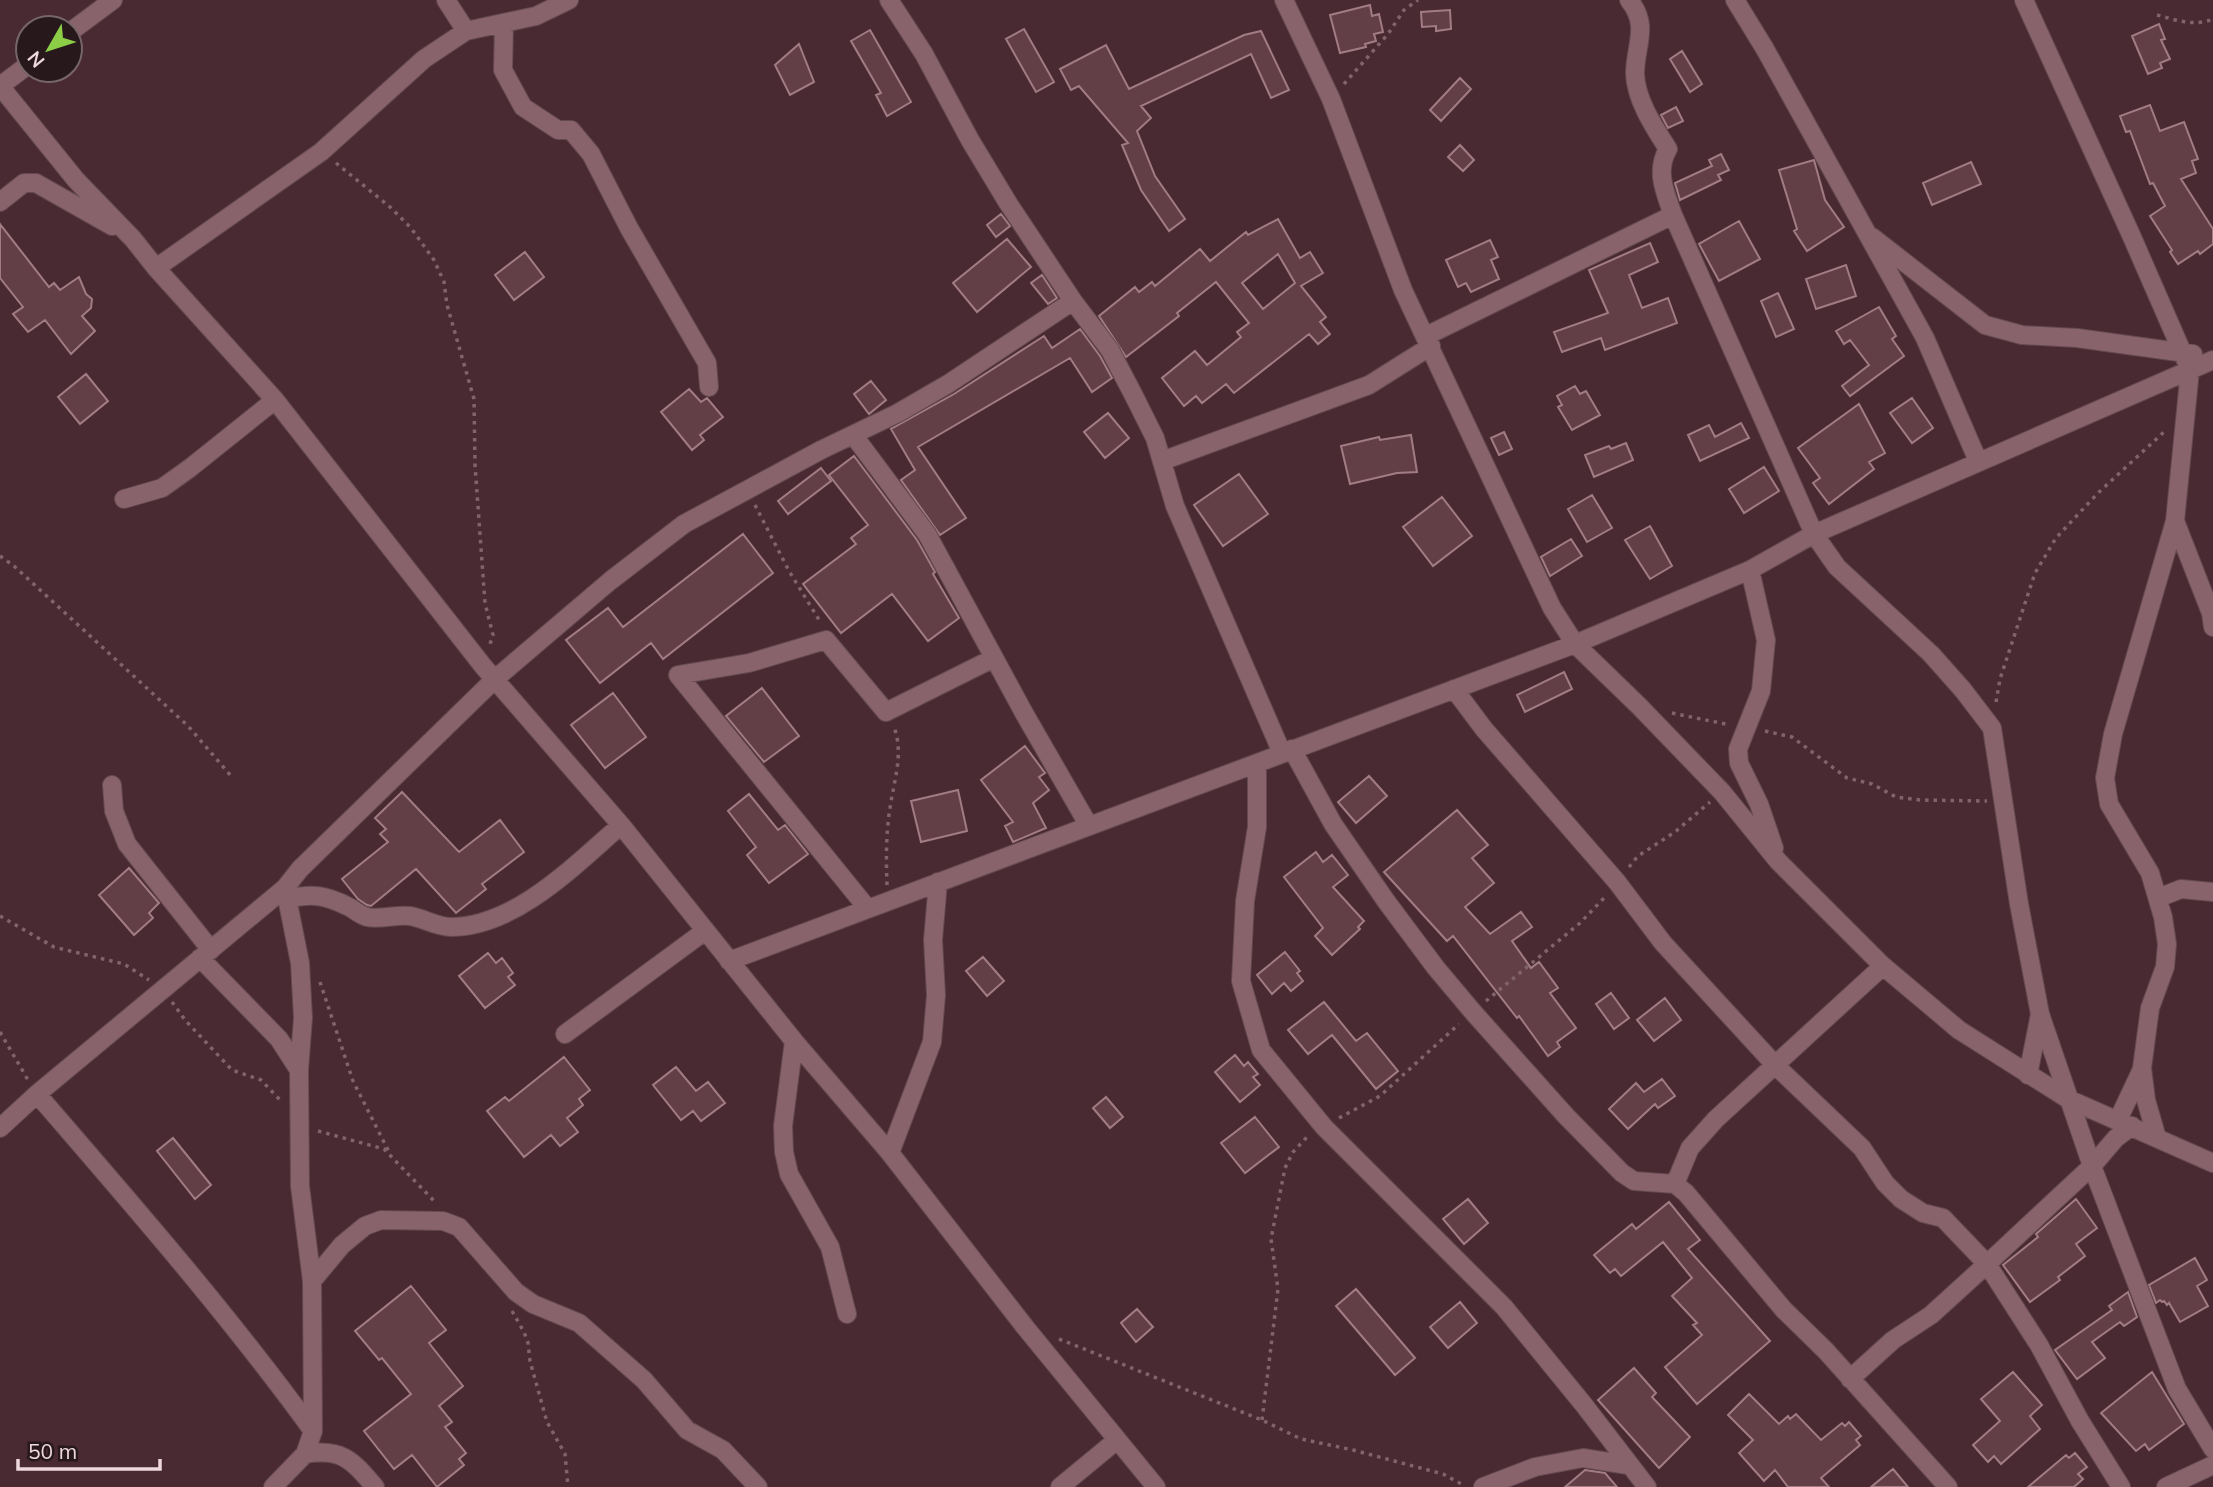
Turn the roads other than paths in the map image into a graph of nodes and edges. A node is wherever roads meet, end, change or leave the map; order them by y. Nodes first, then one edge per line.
1 (113, 0) edge
2 (446, 0) edge
3 (569, 0) edge
4 (889, 0) edge
5 (1284, 0) edge
6 (1629, 0) edge
7 (1735, 0) edge
8 (2024, 0) edge
9 (84, 22) edge
10 (504, 23) junction
11 (466, 30) junction
12 (0, 86) edge
13 (0, 202) edge
14 (1673, 215) junction
15 (1867, 233) junction
16 (133, 239) junction
17 (156, 268) junction
18 (1073, 301) junction
19 (1429, 341) junction
20 (2213, 358) edge
21 (2187, 361) junction
22 (709, 387) dead end
23 (275, 400) junction
24 (853, 436) junction
25 (1162, 461) junction
26 (1978, 461) junction
27 (124, 499) dead end
28 (2175, 521) junction
29 (1814, 534) junction
30 (1750, 570) junction
31 (2213, 627) edge
32 (1575, 644) junction
33 (994, 659) junction
34 (489, 673) junction
35 (1454, 689) junction
36 (1287, 751) junction
37 (1257, 764) junction
38 (112, 785) dead end
39 (621, 825) junction
40 (1090, 826) junction
41 (1778, 861) junction
42 (938, 882) junction
43 (2213, 892) edge
44 (286, 893) junction
45 (2158, 898) junction
46 (868, 909) junction
47 (705, 931) junction
48 (206, 954) junction
49 (729, 961) junction
50 (1883, 966) junction
51 (2040, 1014) junction
52 (565, 1034) dead end
53 (794, 1041) junction
54 (1776, 1066) junction
55 (2142, 1068) junction
56 (299, 1070) junction
57 (2028, 1075) junction
58 (37, 1094) junction
59 (2068, 1099) junction
60 (2125, 1123) junction
61 (0, 1128) edge
62 (2158, 1139) junction
63 (890, 1153) junction
64 (2213, 1163) edge
65 (2092, 1166) junction
66 (1675, 1184) junction
67 (1986, 1264) junction
68 (312, 1281) junction
69 (847, 1314) dead end
70 (1850, 1379) junction
71 (313, 1431) junction
72 (1117, 1440) junction
73 (2213, 1449) edge
74 (305, 1454) junction
75 (1628, 1465) junction
76 (2213, 1465) edge
77 (273, 1487) edge
78 (375, 1487) edge
79 (758, 1487) edge
80 (1060, 1487) edge
81 (1156, 1487) edge
82 (1483, 1487) edge
83 (1647, 1487) edge
84 (1948, 1487) edge
85 (2121, 1487) edge
86 (2166, 1487) edge

1 - 9 street
2 - 11 street
3 - 10 street
4 - 18 street
5 - 19 street
6 - 14 street
7 - 15 street
8 - 21 street
10 - 11 street
10 - 22 street
11 - 17 street
12 - 16 street
13 - 16 street
14 - 19 street
14 - 29 street
15 - 21 street
15 - 26 street
16 - 17 street
17 - 23 street
18 - 24 street
18 - 25 street
19 - 25 street
19 - 32 street
20 - 21 street
21 - 26 street
21 - 28 street
23 - 27 street
23 - 34 street
24 - 33 street
24 - 34 street
25 - 36 street
26 - 29 street
28 - 31 street
28 - 45 street
29 - 30 street
29 - 51 street
30 - 32 street
30 - 41 street
32 - 35 street
32 - 41 street
33 - 40 street
33 - 46 street
34 - 39 street
34 - 44 street
35 - 36 street
35 - 54 street
36 - 37 street
36 - 66 street
37 - 40 street
37 - 75 street
38 - 48 street
39 - 44 street
39 - 47 street
40 - 42 street
41 - 50 street
42 - 46 street
42 - 63 street
43 - 45 street
44 - 48 street
44 - 56 street
45 - 55 street
46 - 49 street
47 - 49 street
47 - 52 street
48 - 56 street
48 - 58 street
49 - 53 street
50 - 54 street
50 - 57 street
51 - 57 street
51 - 59 street
53 - 63 street
53 - 69 street
54 - 66 street
54 - 67 street
55 - 60 street
55 - 62 street
56 - 68 street
57 - 59 street
58 - 61 street
58 - 71 street
59 - 60 street
59 - 65 street
60 - 62 street
60 - 65 street
62 - 64 street
63 - 72 street
65 - 67 street
65 - 73 street
66 - 70 street
67 - 70 street
67 - 85 street
68 - 71 street
68 - 79 street
70 - 84 street
71 - 74 street
72 - 80 street
72 - 81 street
74 - 77 street
74 - 78 street
75 - 82 street
75 - 83 street
76 - 86 street

